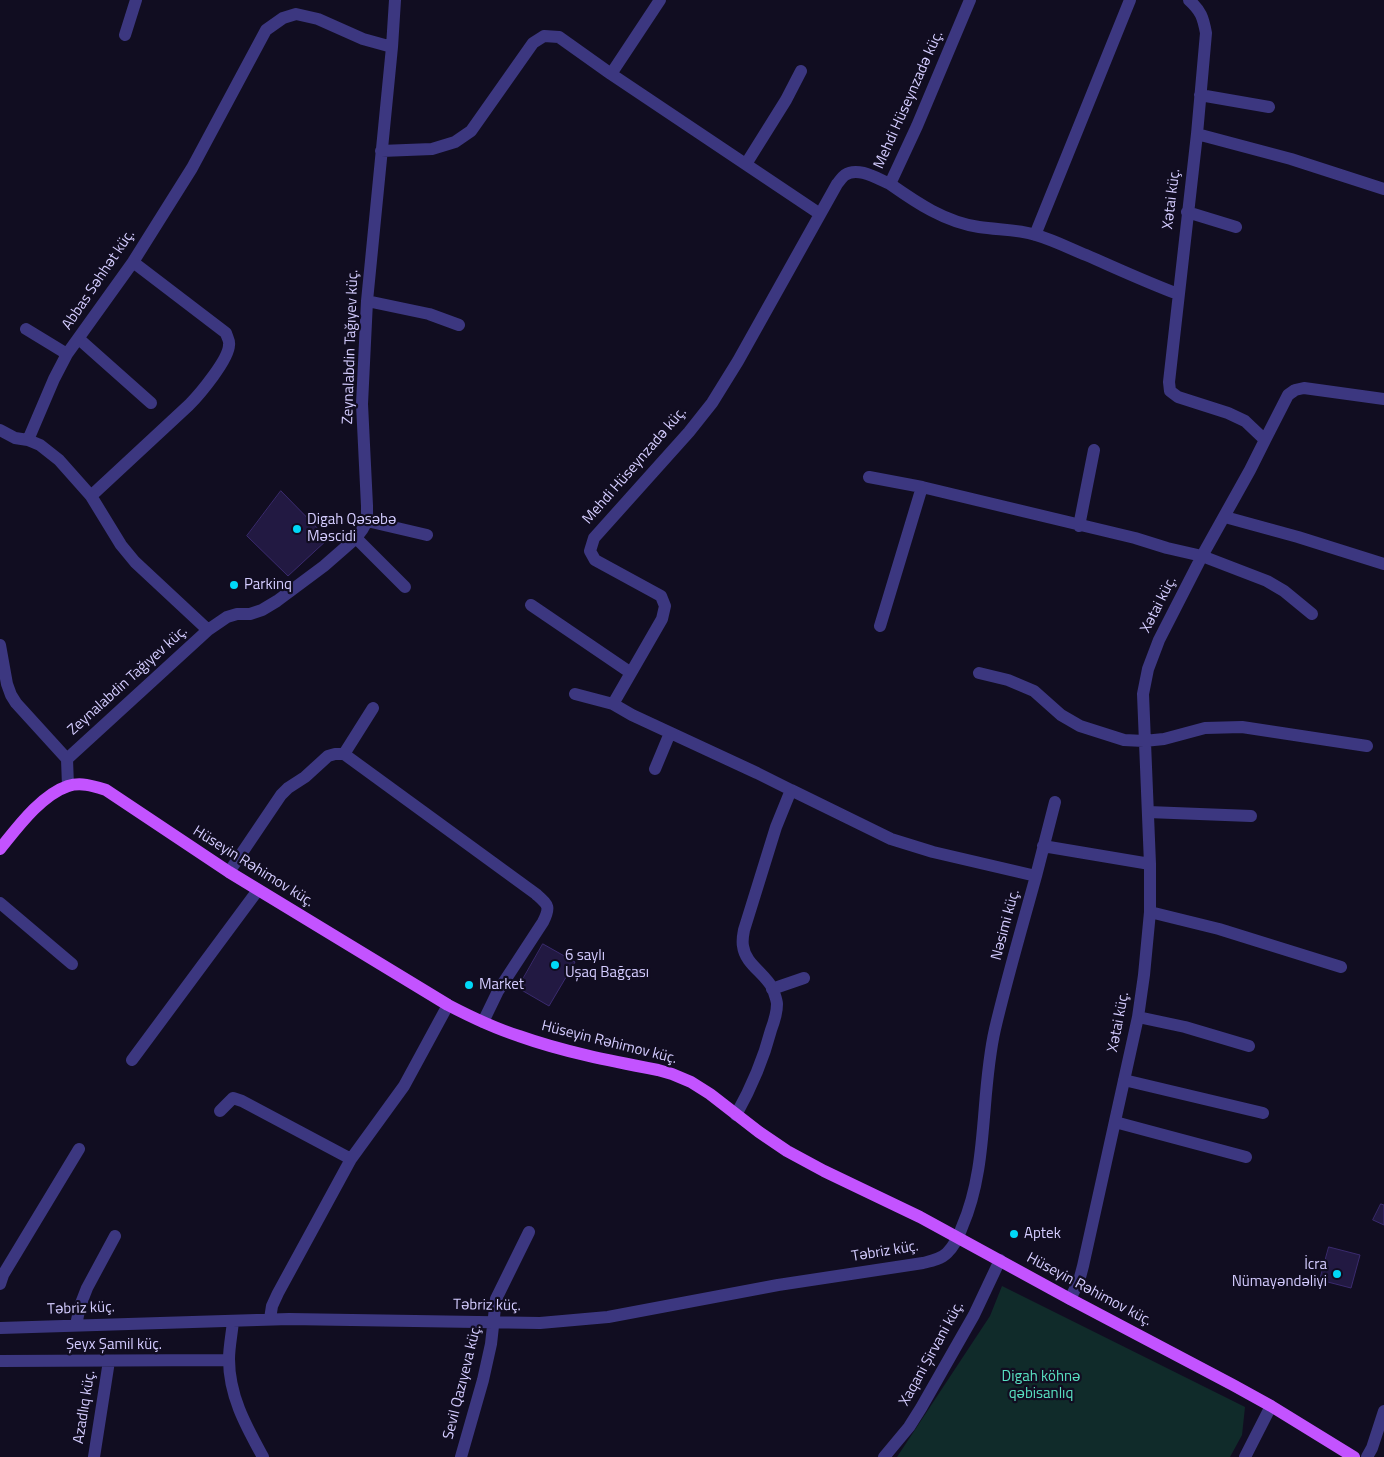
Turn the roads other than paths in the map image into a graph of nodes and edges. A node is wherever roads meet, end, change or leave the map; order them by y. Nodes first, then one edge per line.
1 (136, 0) edge
2 (395, 0) edge
3 (660, 0) edge
4 (970, 0) edge
5 (1130, 0) edge
6 (1189, 0) edge
7 (125, 35) dead end
8 (392, 47) junction
9 (801, 71) dead end
10 (611, 74) junction
11 (1200, 95) junction
12 (1269, 107) dead end
13 (1197, 134) junction
14 (381, 152) junction
15 (746, 164) junction
16 (890, 184) junction
17 (1384, 189) edge
18 (1187, 212) junction
19 (820, 214) junction
20 (1236, 227) dead end
21 (1035, 235) junction
22 (133, 262) junction
23 (1178, 294) junction
24 (367, 302) junction
25 (459, 325) dead end
26 (26, 329) dead end
27 (79, 339) junction
28 (67, 354) junction
29 (1384, 400) edge
30 (151, 403) dead end
31 (0, 430) edge
32 (28, 440) junction
33 (1265, 440) junction
34 (1094, 450) dead end
35 (869, 477) dead end
36 (922, 488) junction
37 (91, 496) junction
38 (1225, 517) junction
39 (367, 521) junction
40 (1079, 526) junction
41 (427, 535) dead end
42 (356, 538) junction
43 (1202, 556) junction
44 (1384, 564) edge
45 (405, 587) dead end
46 (531, 605) dead end
47 (1312, 614) dead end
48 (880, 626) dead end
49 (208, 630) junction
50 (0, 645) edge
51 (631, 673) junction
52 (980, 673) dead end
53 (575, 694) dead end
54 (613, 704) junction
55 (374, 708) dead end
56 (670, 733) junction
57 (1144, 741) junction
58 (1367, 746) dead end
59 (344, 754) junction
60 (68, 758) junction
61 (655, 769) dead end
62 (68, 786) junction
63 (791, 790) junction
64 (1055, 802) dead end
65 (1148, 812) junction
66 (1251, 816) dead end
67 (1043, 846) junction
68 (0, 849) edge
69 (1150, 864) junction
70 (229, 872) junction
71 (1036, 876) junction
72 (258, 890) junction
73 (0, 903) edge
74 (1150, 912) junction
75 (72, 964) dead end
76 (1341, 967) dead end
77 (804, 978) dead end
78 (772, 989) junction
79 (448, 1005) junction
80 (1138, 1017) junction
81 (482, 1022) junction
82 (1249, 1046) dead end
83 (132, 1060) dead end
84 (1124, 1080) junction
85 (220, 1111) dead end
86 (1263, 1113) dead end
87 (736, 1115) junction
88 (1115, 1122) junction
89 (79, 1149) dead end
90 (1246, 1157) dead end
91 (351, 1159) junction
92 (528, 1232) dead end
93 (115, 1236) dead end
94 (958, 1237) junction
95 (1000, 1260) junction
96 (0, 1284) edge
97 (1070, 1299) junction
98 (270, 1319) junction
99 (233, 1321) junction
100 (494, 1323) junction
101 (76, 1325) junction
102 (0, 1328) edge
103 (229, 1360) junction
104 (108, 1361) junction
105 (0, 1362) edge
106 (1271, 1406) junction
107 (1384, 1411) edge
108 (94, 1457) edge
109 (263, 1457) edge
110 (461, 1457) edge
111 (884, 1457) edge
112 (1244, 1457) edge
113 (1354, 1457) edge
114 (1367, 1457) edge

1 - 7 street
2 - 8 street, Zeynalabdin Tağıyev küç.
3 - 10 street
4 - 16 street, Mehdi Hüseynzadə küç.
5 - 21 street
6 - 11 street, Xətai küç.
8 - 14 street, Zeynalabdin Tağıyev küç.
8 - 22 street, Abbas Səhhət küç.
9 - 15 street
10 - 14 street
10 - 15 street
11 - 12 street
11 - 13 street, Xətai küç.
13 - 17 street
13 - 18 street, Xətai küç.
14 - 24 street, Zeynalabdin Tağıyev küç.
15 - 19 street
16 - 19 street, Mehdi Hüseynzadə küç.
16 - 21 street
18 - 20 street
18 - 23 street, Xətai küç.
19 - 51 street, Mehdi Hüseynzadə küç.
21 - 23 street
22 - 27 street, Abbas Səhhət küç.
22 - 37 street
23 - 33 street, Xətai küç.
24 - 25 street
24 - 39 street, Zeynalabdin Tağıyev küç.
26 - 28 street
27 - 28 street, Abbas Səhhət küç.
27 - 30 street
28 - 32 street, Abbas Səhhət küç.
29 - 33 street
31 - 32 street
32 - 37 street
33 - 38 street, Xətai küç.
34 - 40 street
35 - 36 street
36 - 40 street
36 - 48 street
37 - 49 street
38 - 43 street, Xətai küç.
38 - 44 street
39 - 41 street
39 - 42 street, Zeynalabdin Tağıyev küç.
40 - 43 street
42 - 45 street
42 - 49 street, Zeynalabdin Tağıyev küç.
43 - 47 street
43 - 57 street, Xətai küç.
46 - 51 street
49 - 60 street, Zeynalabdin Tağıyev küç.
50 - 60 street
51 - 54 street, Mehdi Hüseynzadə küç.
52 - 57 street
53 - 54 street
54 - 56 street
55 - 59 street
56 - 61 street
56 - 63 street
57 - 58 street
57 - 65 street, Xətai küç.
59 - 70 street
59 - 81 street
60 - 62 street, Zeynalabdin Tağıyev küç.
62 - 68 main road, Hüseyin Rəhimov küç.
62 - 70 main road, Hüseyin Rəhimov küç.
63 - 71 street, Nəsimi küç.
63 - 78 street
64 - 67 street
65 - 66 street
65 - 69 street, Xətai küç.
67 - 69 street
67 - 71 street
69 - 74 street, Xətai küç.
70 - 72 main road, Hüseyin Rəhimov küç.
71 - 94 street, Nəsimi küç.
72 - 79 main road, Hüseyin Rəhimov küç.
72 - 83 street
73 - 75 street
74 - 76 street
74 - 80 street, Xətai küç.
77 - 78 street
78 - 87 street
79 - 81 main road, Hüseyin Rəhimov küç.
79 - 91 street
80 - 82 street
80 - 84 street, Xətai küç.
81 - 87 main road, Hüseyin Rəhimov küç.
84 - 86 street
84 - 88 street, Xətai küç.
85 - 91 street
87 - 94 main road, Hüseyin Rəhimov küç.
88 - 90 street
88 - 97 street, Xətai küç.
89 - 96 street
91 - 98 street
92 - 100 street, Sevil Qazıyeva küç.
93 - 101 street
94 - 95 main road, Hüseyin Rəhimov küç.
94 - 100 street, Təbriz küç.
95 - 97 main road, Hüseyin Rəhimov küç.
95 - 111 street, Xaqani Şirvani küç.
97 - 106 main road, Hüseyin Rəhimov küç.
98 - 99 street, Təbriz küç.
98 - 100 street, Təbriz küç.
99 - 101 street, Təbriz küç.
99 - 103 street
100 - 110 street, Sevil Qazıyeva küç.
101 - 102 street, Təbriz küç.
103 - 104 street, Şeyx Şamil küç.
103 - 109 street
104 - 105 street, Şeyx Şamil küç.
104 - 108 street, Azadlıq küç.
106 - 112 street
106 - 113 main road, Hüseyin Rəhimov küç.
107 - 114 street

